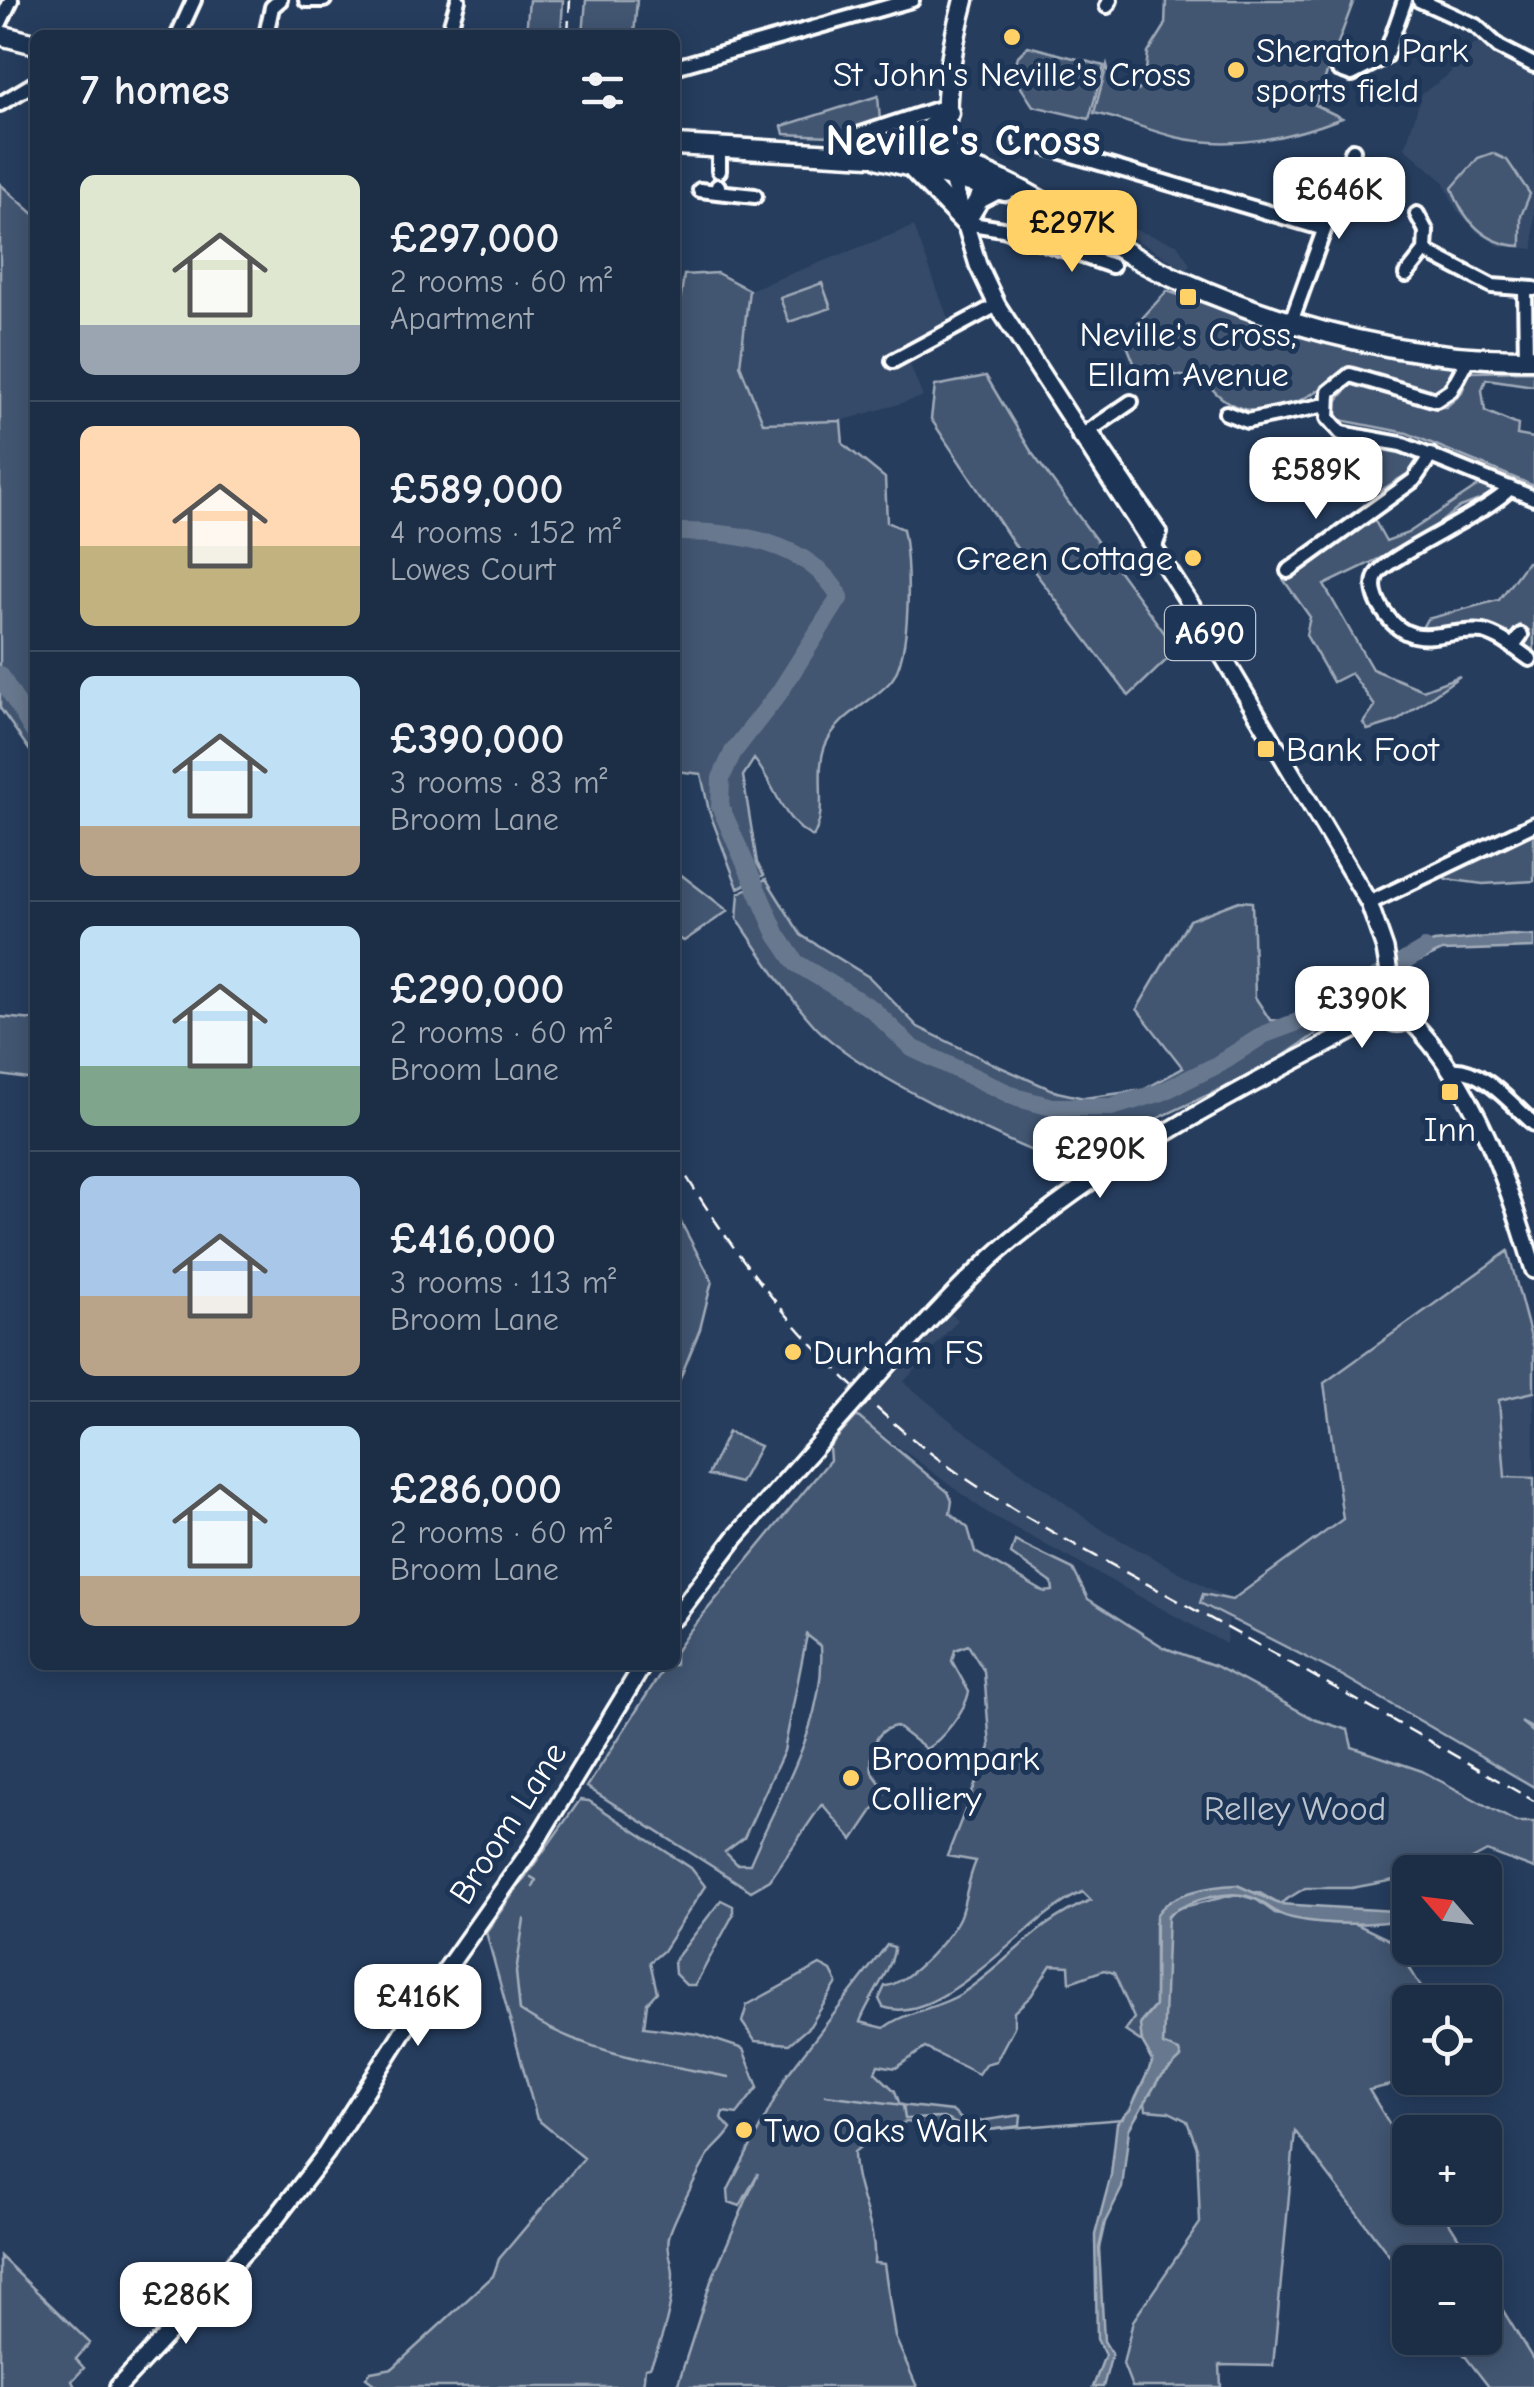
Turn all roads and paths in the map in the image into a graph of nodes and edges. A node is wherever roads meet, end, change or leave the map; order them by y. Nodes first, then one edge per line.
1 (11, 0) edge
2 (194, 0) edge
3 (280, 0) edge
4 (306, 0) edge
5 (324, 0) edge
6 (458, 0) edge
7 (912, 0) edge
8 (962, 0) edge
9 (1405, 0) edge
10 (1419, 0) edge
11 (0, 23) edge
12 (180, 30) edge
13 (267, 30) edge
14 (449, 30) edge
15 (0, 36) edge
16 (30, 43) edge
17 (1534, 65) edge
18 (680, 66) edge
19 (1338, 69) dead end
20 (30, 86) edge
21 (0, 104) edge
22 (949, 109) junction
23 (855, 136) dead end
24 (1021, 140) dead end
25 (680, 145) edge
26 (720, 147) junction
27 (1353, 150) dead end
28 (898, 152) junction
29 (871, 156) junction
30 (912, 168) junction
31 (954, 168) junction
32 (719, 171) dead end
33 (998, 189) junction
34 (700, 190) dead end
35 (1020, 193) junction
36 (755, 196) dead end
37 (1417, 214) dead end
38 (964, 223) junction
39 (1322, 228) junction
40 (1086, 230) junction
41 (1045, 243) junction
42 (1425, 251) junction
43 (1112, 266) dead end
44 (1406, 274) dead end
45 (1529, 290) edge
46 (997, 305) junction
47 (1291, 322) junction
48 (1468, 357) junction
49 (1530, 359) edge
50 (893, 361) dead end
51 (1131, 402) dead end
52 (1326, 405) junction
53 (1226, 414) dead end
54 (1085, 434) junction
55 (1431, 455) junction
56 (1510, 488) junction
57 (1534, 498) edge
58 (1288, 570) dead end
59 (1521, 635) dead end
60 (1512, 647) junction
61 (1530, 659) dead end
62 (1534, 824) edge
63 (1369, 903) junction
64 (1392, 992) junction
65 (1383, 1014) junction
66 (1409, 1019) junction
67 (1450, 1070) junction
68 (1534, 1124) edge
69 (1534, 1270) edge
70 (680, 1610) edge
71 (640, 1670) edge
72 (119, 2385) edge

1 - 11 street
2 - 12 street
3 - 13 street
4 - 5 street
6 - 14 street
7 - 18 street
8 - 22 highway, A690
9 - 19 street
10 - 17 street
15 - 16 highway
20 - 21 street
22 - 23 street
22 - 28 highway
22 - 31 highway, A690
24 - 39 street
25 - 26 highway
26 - 29 highway
26 - 32 street
27 - 39 street
28 - 29 highway
28 - 31 highway
29 - 30 highway
30 - 31 highway
30 - 38 highway
31 - 33 highway
31 - 35 highway
31 - 38 main road, A690
33 - 35 highway
33 - 38 highway
34 - 36 street
35 - 40 highway
37 - 42 street
38 - 41 street
38 - 46 main road, A690
39 - 47 street
40 - 41 street
40 - 47 highway
41 - 43 street
42 - 44 street
42 - 45 street
45 - 49 street
46 - 50 street
46 - 54 main road, A690
47 - 48 highway
48 - 49 highway
48 - 52 street
51 - 54 street
52 - 53 street
52 - 55 street
54 - 63 main road, A690
55 - 56 street
55 - 58 street
56 - 57 street
56 - 60 street
59 - 60 street
60 - 61 street
62 - 63 street
63 - 64 main road, A690
64 - 65 main road
64 - 66 main road, A690
65 - 66 main road
65 - 70 main road, bridge
66 - 67 main road, A690
67 - 68 street
67 - 69 main road, A690
71 - 72 main road, Broom Lane

